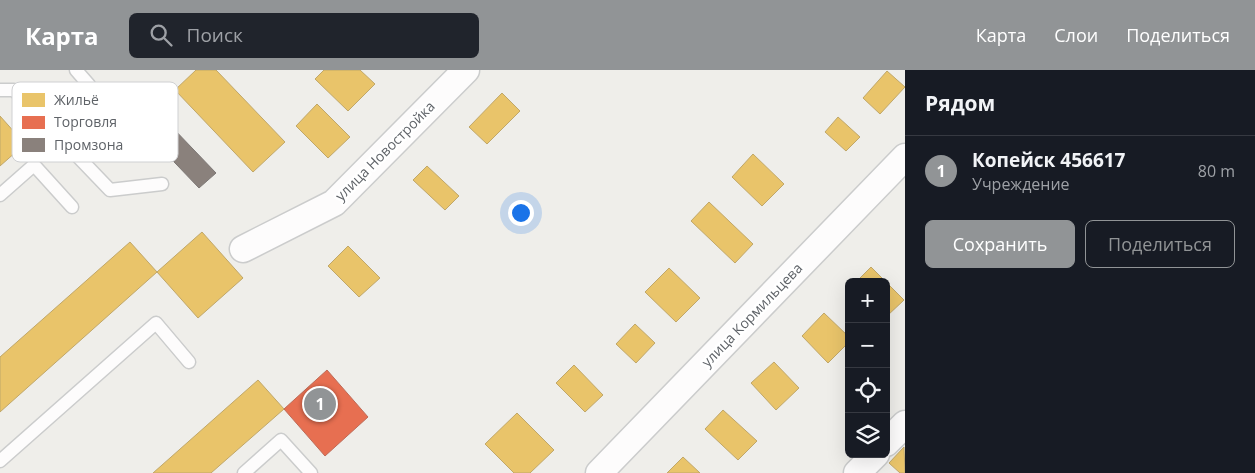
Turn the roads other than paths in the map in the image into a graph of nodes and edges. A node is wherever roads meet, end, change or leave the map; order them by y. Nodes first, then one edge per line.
1 (76, 70) edge
2 (466, 70) edge
3 (86, 82) edge
4 (905, 157) edge
5 (83, 162) edge
6 (162, 184) dead end
7 (0, 195) edge
8 (72, 207) dead end
9 (243, 249) dead end
10 (189, 362) dead end
11 (905, 424) edge
12 (890, 439) edge
13 (872, 458) edge
14 (0, 461) edge
15 (244, 473) edge
16 (311, 473) edge
17 (599, 473) edge
18 (857, 473) edge

1 - 3 lane
2 - 9 street, улица Новостройка
4 - 17 street, улица Кормильцева
5 - 6 lane
7 - 8 lane
10 - 14 lane
11 - 12 street
13 - 18 street
15 - 16 lane

